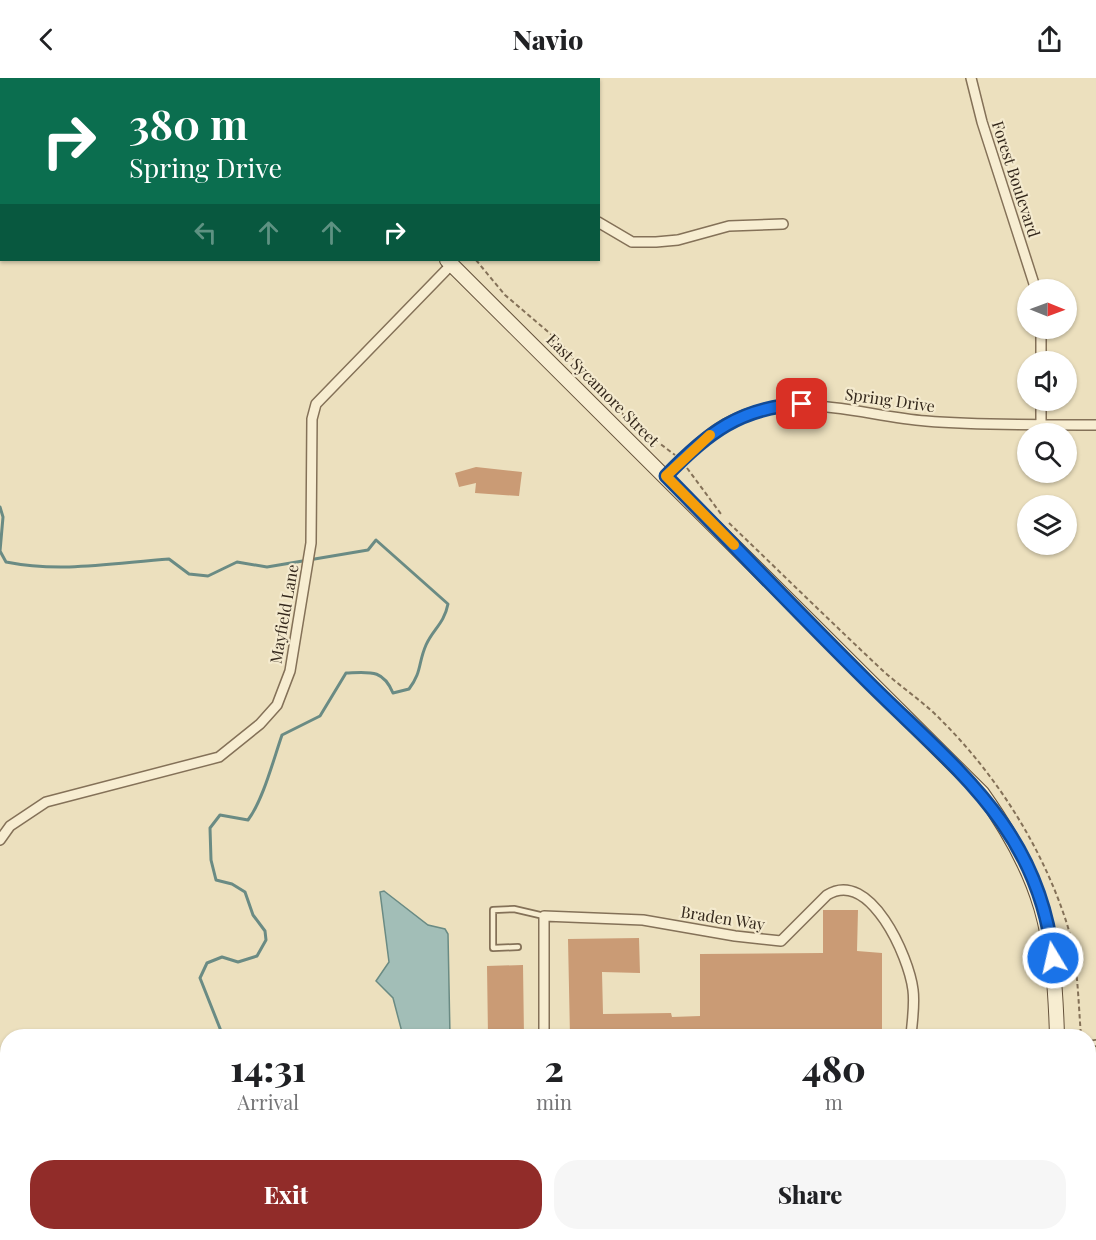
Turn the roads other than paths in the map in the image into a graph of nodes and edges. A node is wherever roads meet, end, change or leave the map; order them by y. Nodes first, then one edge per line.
1 (971, 78) edge
2 (600, 223) edge
3 (783, 224) dead end
4 (450, 262) edge
5 (1032, 279) edge
6 (1017, 424) edge
7 (1077, 425) edge
8 (1096, 425) edge
9 (666, 476) junction
10 (0, 840) edge
11 (544, 916) junction
12 (518, 947) dead end
13 (544, 1029) edge
14 (911, 1029) edge
15 (1057, 1029) edge

1 - 5 street, Forest Boulevard
2 - 3 street
4 - 9 main road, East Sycamore Street
4 - 10 street, Mayfield Lane
6 - 9 street, Spring Drive
7 - 8 street, Spring Drive
9 - 15 main road, East Sycamore Street
11 - 12 lane
11 - 13 street
11 - 14 street, Braden Way

